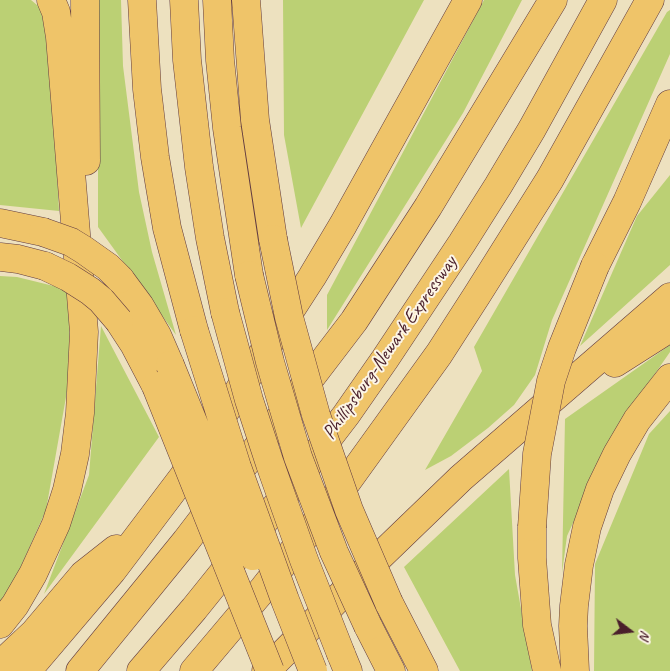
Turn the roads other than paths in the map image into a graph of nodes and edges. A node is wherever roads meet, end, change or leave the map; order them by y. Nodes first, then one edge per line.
1 (51, 0) edge
2 (85, 0) edge
3 (142, 0) edge
4 (150, 0) edge
5 (184, 0) edge
6 (217, 0) edge
7 (246, 0) edge
8 (259, 0) edge
9 (468, 0) edge
10 (540, 0) edge
11 (553, 0) edge
12 (603, 0) edge
13 (650, 0) edge
14 (147, 89) junction
15 (670, 104) edge
16 (464, 146) junction
17 (670, 154) edge
18 (627, 202) junction
19 (0, 223) edge
20 (0, 229) edge
21 (43, 232) junction
22 (273, 239) junction
23 (0, 257) edge
24 (0, 262) edge
25 (45, 266) junction
26 (670, 297) edge
27 (670, 328) edge
28 (84, 332) junction
29 (163, 376) junction
30 (670, 378) edge
31 (506, 438) junction
32 (152, 520) junction
33 (0, 624) edge
34 (345, 663) edge
35 (0, 665) edge
36 (27, 671) edge
37 (80, 671) edge
38 (141, 671) edge
39 (194, 671) edge
40 (268, 671) edge
41 (311, 671) edge
42 (391, 671) edge
43 (424, 671) edge
44 (547, 671) edge
45 (575, 671) edge

1 - 28 highway
2 - 28 highway
3 - 14 highway
4 - 14 highway
5 - 34 highway, bridge
6 - 42 highway, bridge
7 - 22 highway
8 - 22 highway
9 - 32 highway
10 - 16 highway
11 - 16 highway
12 - 38 highway, Phillipsburg-Newark Expressway
13 - 39 highway, Phillipsburg-Newark Expressway
14 - 41 highway, bridge
15 - 18 highway
16 - 37 highway
17 - 18 highway
18 - 44 highway, bridge
19 - 21 highway
20 - 21 highway
21 - 29 highway, bridge
22 - 43 highway, bridge
23 - 25 highway
24 - 25 highway
25 - 29 highway, bridge
26 - 31 highway
27 - 31 highway
28 - 33 highway
29 - 40 highway, bridge
29 - 41 highway, bridge
30 - 45 highway
31 - 40 highway
32 - 35 highway
32 - 36 highway

